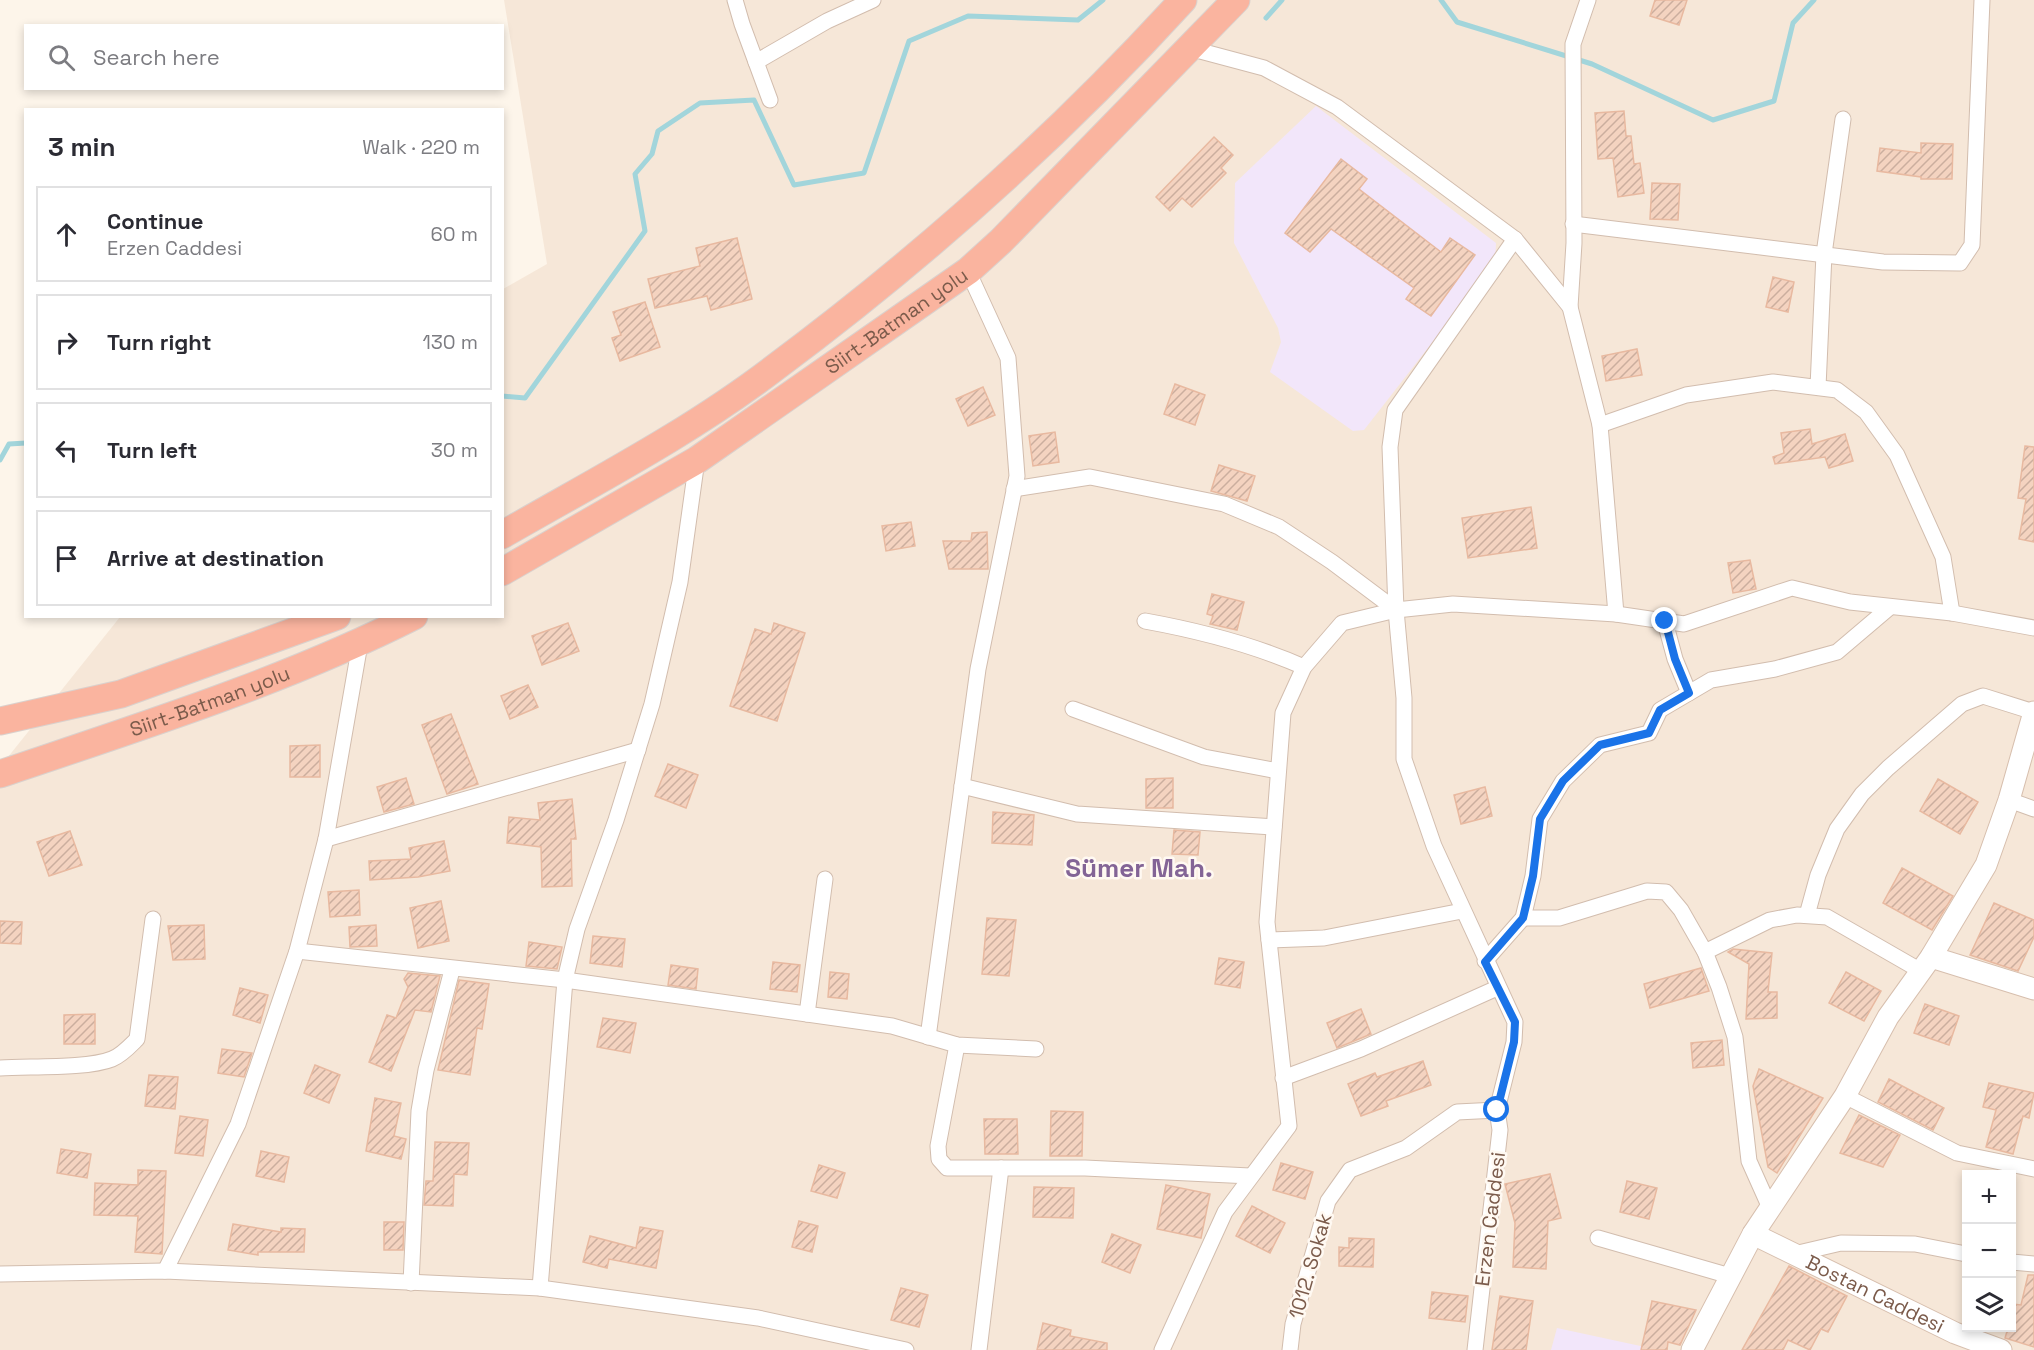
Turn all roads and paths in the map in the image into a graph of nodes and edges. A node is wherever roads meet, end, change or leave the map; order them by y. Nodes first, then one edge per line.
1 (735, 0) edge
2 (873, 0) edge
3 (1183, 0) edge
4 (1236, 0) edge
5 (1588, 0) edge
6 (1982, 1) edge
7 (1190, 48) junction
8 (756, 62) junction
9 (771, 100) dead end
10 (1843, 119) dead end
11 (1573, 224) junction
12 (1515, 239) junction
13 (1824, 255) junction
14 (968, 271) junction
15 (1570, 307) junction
16 (1818, 387) junction
17 (1600, 425) junction
18 (697, 460) junction
19 (1014, 489) junction
20 (504, 534) edge
21 (504, 571) edge
22 (1890, 607) junction
23 (1396, 610) junction
24 (1952, 613) junction
25 (1616, 614) junction
26 (331, 618) edge
27 (410, 618) edge
28 (1145, 621) dead end
29 (1665, 621) junction
30 (2034, 628) edge
31 (360, 644) junction
32 (1304, 667) junction
33 (1689, 693) junction
34 (1073, 709) dead end
35 (2034, 712) edge
36 (0, 721) edge
37 (638, 750) junction
38 (1278, 771) junction
39 (0, 774) edge
40 (962, 786) junction
41 (2009, 800) junction
42 (2034, 809) edge
43 (1274, 827) junction
44 (326, 839) junction
45 (825, 879) dead end
46 (1462, 911) junction
47 (1807, 915) junction
48 (1523, 918) junction
49 (153, 919) dead end
50 (1269, 940) junction
51 (297, 951) junction
52 (1705, 952) junction
53 (1485, 962) junction
54 (1926, 964) junction
55 (452, 970) junction
56 (565, 980) junction
57 (1497, 988) junction
58 (2034, 989) edge
59 (807, 1014) junction
60 (928, 1037) junction
61 (957, 1045) junction
62 (1036, 1049) dead end
63 (0, 1068) edge
64 (1283, 1078) junction
65 (1845, 1096) junction
66 (1497, 1110) junction
67 (1001, 1168) junction
68 (2034, 1169) edge
69 (1250, 1176) junction
70 (1770, 1208) junction
71 (1753, 1234) junction
72 (1598, 1238) dead end
73 (1962, 1253) edge
74 (1794, 1254) junction
75 (2016, 1262) edge
76 (2034, 1264) edge
77 (165, 1271) junction
78 (0, 1274) edge
79 (1730, 1276) junction
80 (411, 1283) junction
81 (540, 1288) junction
82 (906, 1350) edge
83 (979, 1350) edge
84 (1162, 1350) edge
85 (1290, 1350) edge
86 (1475, 1350) edge
87 (1692, 1350) edge
88 (2001, 1350) edge

1 - 8 street
2 - 8 street
3 - 20 highway, Siirt-Batman yolu
4 - 7 highway, Siirt-Batman yolu
5 - 11 street
6 - 13 street
7 - 12 street
7 - 14 highway, Siirt-Batman yolu
8 - 9 street
10 - 13 street
11 - 13 street
11 - 15 street
12 - 15 street
12 - 23 street, Erzen Caddesi
13 - 16 street
14 - 18 highway, Siirt-Batman yolu
14 - 19 street
15 - 17 street
16 - 17 street
16 - 24 street
17 - 25 street
18 - 21 highway, Siirt-Batman yolu
18 - 37 street
19 - 23 street
19 - 40 street
22 - 24 street
22 - 29 street
22 - 33 street
23 - 25 street
23 - 32 street
23 - 46 street, Erzen Caddesi
24 - 30 street
25 - 29 street
26 - 36 highway, Siirt-Batman yolu
27 - 31 highway, Siirt-Batman yolu
28 - 32 street
29 - 33 street
31 - 39 highway, Siirt-Batman yolu
31 - 44 street
32 - 38 street
33 - 48 street
34 - 38 street
35 - 41 main road
35 - 47 street
37 - 44 street
37 - 56 street
38 - 43 street
40 - 43 street
40 - 60 street
41 - 42 street
41 - 54 main road
43 - 50 street
44 - 51 street
45 - 59 street
46 - 50 street
46 - 53 street, Erzen Caddesi
47 - 52 street
47 - 54 street
48 - 52 street
48 - 53 street
49 - 63 street
50 - 64 street
51 - 55 street
51 - 77 street
52 - 70 street
53 - 57 street, Erzen Caddesi
54 - 58 main road
54 - 65 main road
55 - 56 street
55 - 80 street
56 - 59 street
56 - 81 street
57 - 64 street
57 - 66 street, Erzen Caddesi
59 - 60 street
60 - 61 street
61 - 62 street
61 - 67 street
64 - 69 street
65 - 68 street
65 - 70 main road
66 - 85 street, 1012. Sokak
66 - 86 street, Erzen Caddesi
67 - 69 street
67 - 83 street
69 - 84 street
70 - 71 main road
71 - 74 main road, Bostan Caddesi
71 - 79 main road
72 - 79 street
73 - 74 street
74 - 88 main road, Bostan Caddesi
75 - 76 street
77 - 78 street
77 - 80 street
79 - 87 main road
80 - 81 street
81 - 82 street

